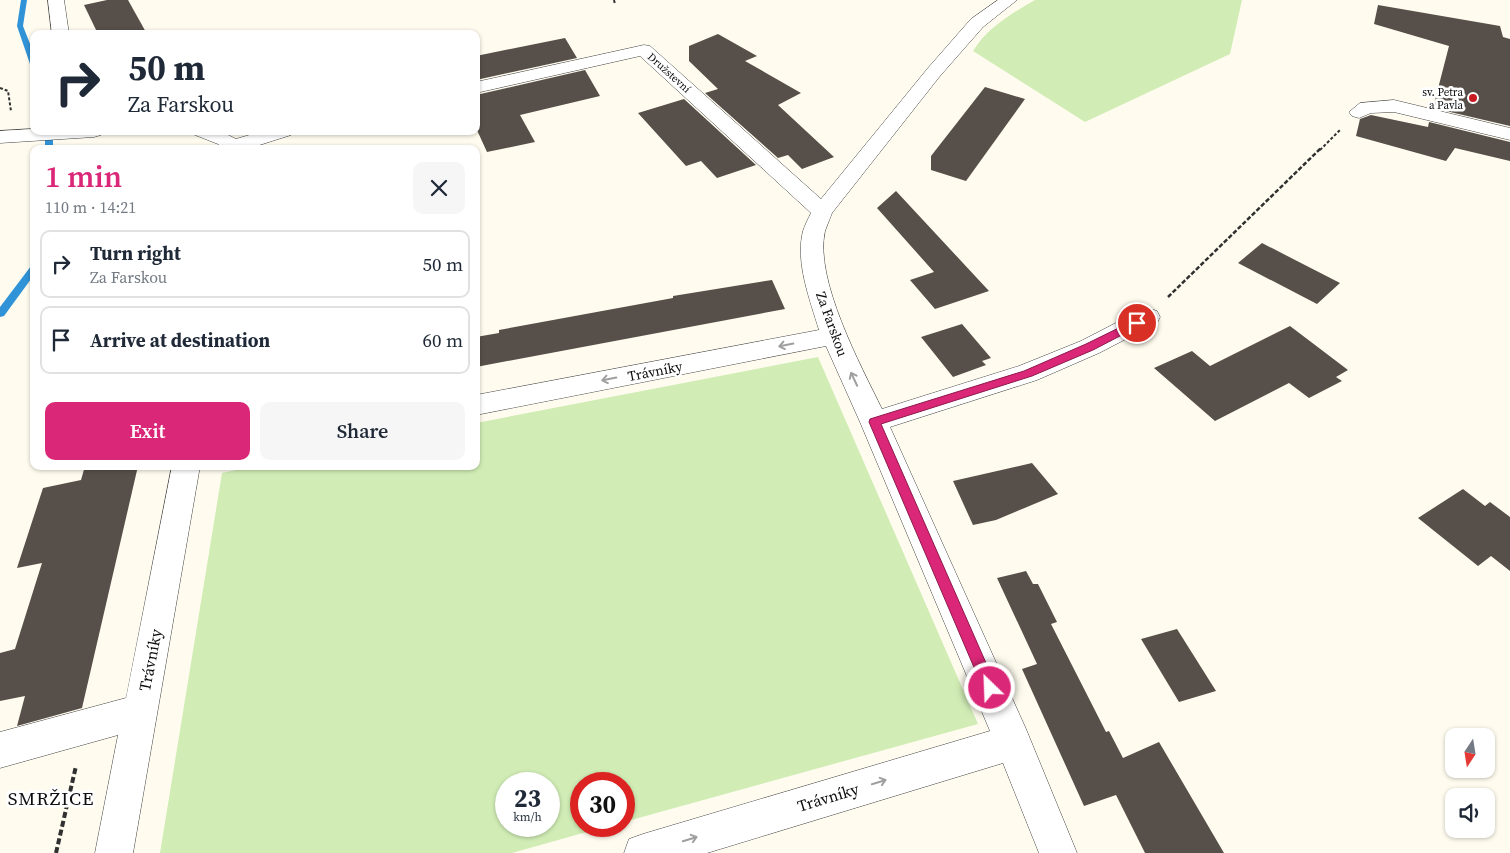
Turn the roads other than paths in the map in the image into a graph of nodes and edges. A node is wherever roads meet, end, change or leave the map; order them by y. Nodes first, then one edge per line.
1 (56, 0) edge
2 (1009, 0) edge
3 (60, 30) edge
4 (480, 87) edge
5 (1360, 112) road end
6 (1510, 134) edge
7 (50, 135) edge
8 (215, 135) edge
9 (272, 135) edge
10 (0, 137) edge
11 (230, 145) edge
12 (244, 145) edge
13 (822, 212) junction
14 (1148, 317) road end
15 (834, 336) junction
16 (480, 404) edge
17 (874, 422) junction
18 (185, 470) edge
19 (140, 711) junction
20 (1013, 742) junction
21 (0, 750) edge
22 (114, 853) edge
23 (643, 853) edge
24 (1058, 853) edge

1 - 3 street
2 - 13 street, Za Farskou
4 - 13 street, Družstevní
5 - 6 street
7 - 10 street
8 - 11 street
9 - 12 street
13 - 15 street, Za Farskou
14 - 17 street
15 -> 16 street, Trávníky
17 -> 15 street, Za Farskou
17 - 20 street
18 - 19 street, Trávníky
19 - 21 street
19 - 22 street, Trávníky
23 -> 20 street, Trávníky
20 - 24 street

